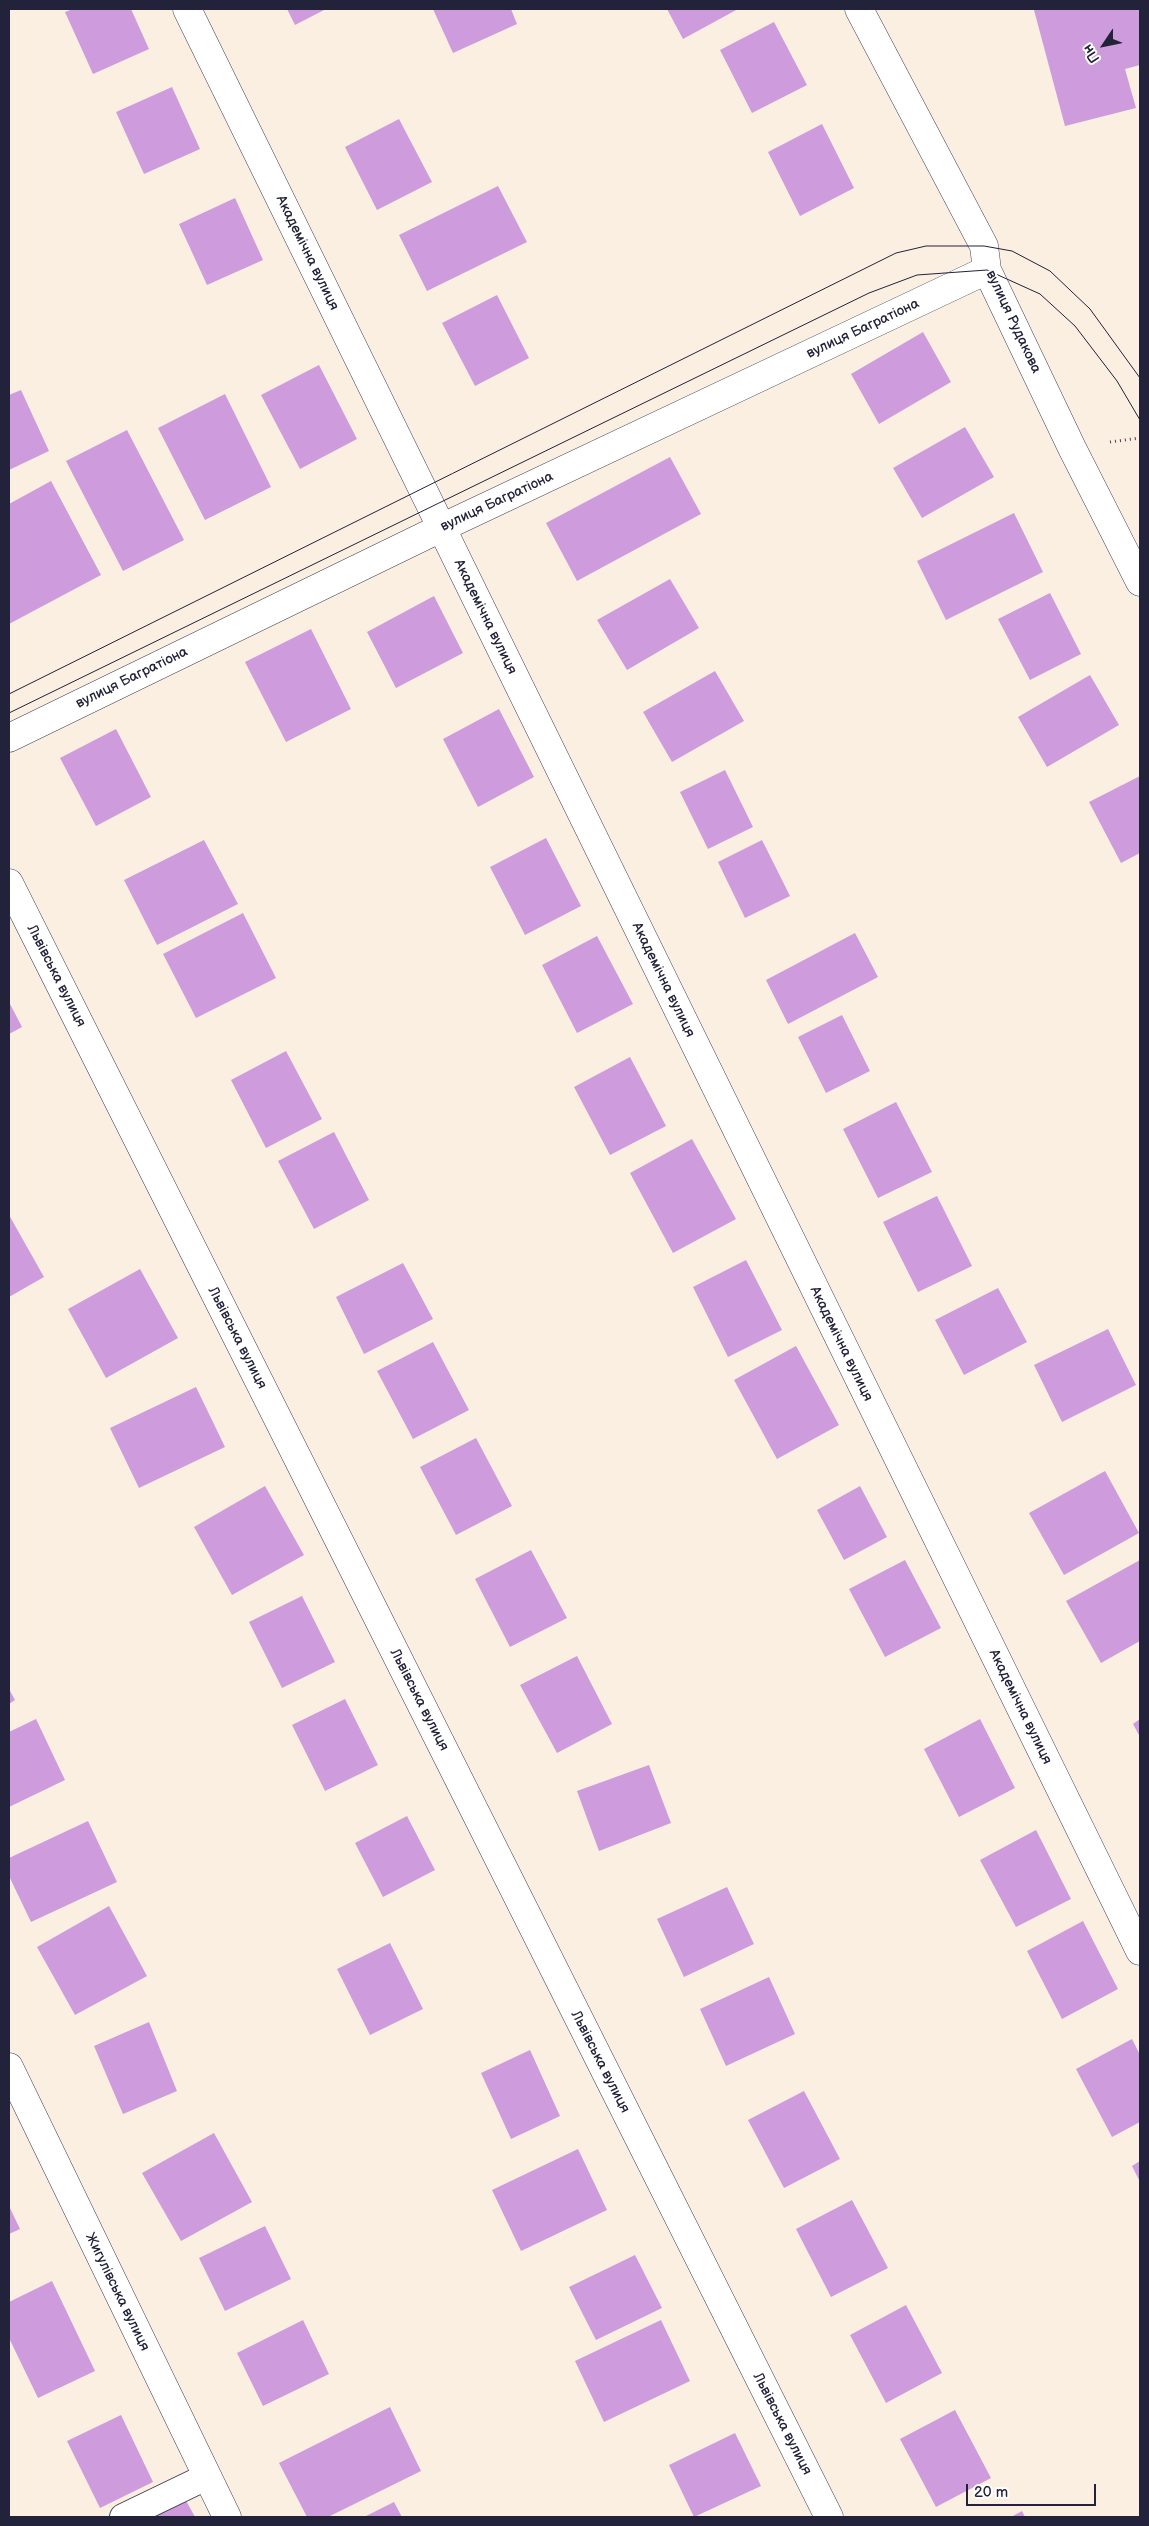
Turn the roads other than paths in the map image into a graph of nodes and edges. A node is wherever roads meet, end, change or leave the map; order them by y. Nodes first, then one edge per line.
1 (187, 9) edge
2 (859, 9) edge
3 (987, 270) junction
4 (441, 528) junction
5 (1140, 582) edge
6 (9, 738) edge
7 (9, 883) edge
8 (1140, 1951) edge
9 (9, 2067) edge
10 (206, 2477) junction
11 (122, 2517) edge
12 (227, 2517) edge
13 (829, 2517) edge

1 - 4 street, Академічна вулиця
2 - 3 street, вулиця Рудакова
3 - 4 street, вулиця Багратіона
3 - 5 street, вулиця Рудакова
4 - 6 street, вулиця Багратіона
4 - 8 street, Академічна вулиця
7 - 13 street, Львівська вулиця
9 - 10 street, Жигулівська вулиця
10 - 11 lane
10 - 12 street, Жигулівська вулиця

